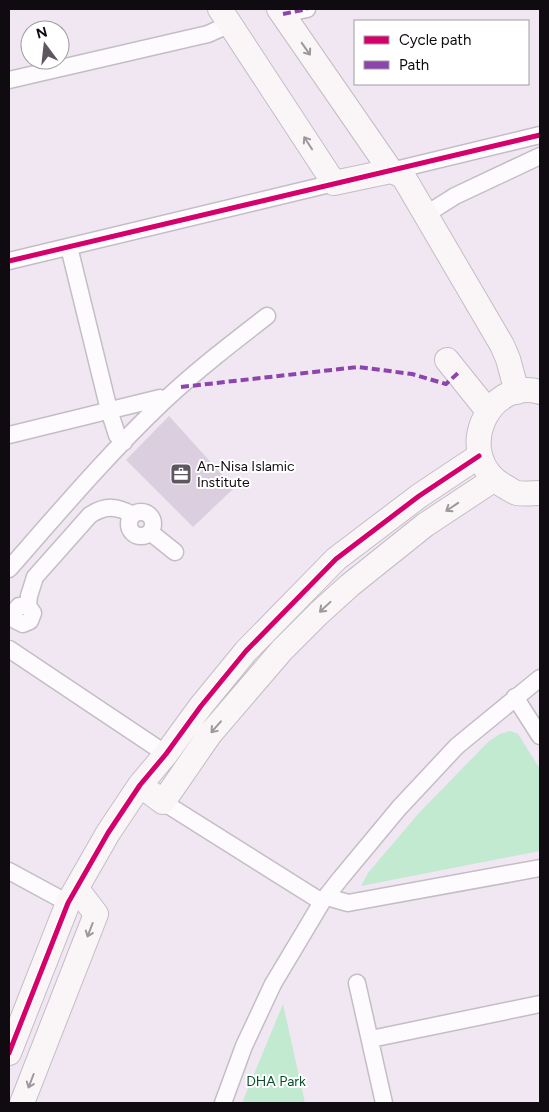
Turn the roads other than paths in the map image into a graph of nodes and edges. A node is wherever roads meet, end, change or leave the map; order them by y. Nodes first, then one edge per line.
1 (307, 9) edge
2 (281, 12) edge
3 (225, 16) edge
4 (9, 80) edge
5 (540, 135) edge
6 (540, 156) edge
7 (391, 171) junction
8 (334, 183) junction
9 (424, 215) junction
10 (69, 247) junction
11 (9, 260) edge
12 (267, 316) dead end
13 (447, 360) dead end
14 (529, 392) edge
15 (164, 401) junction
16 (109, 410) junction
17 (488, 411) junction
18 (9, 436) edge
19 (124, 442) junction
20 (479, 456) junction
21 (493, 480) junction
22 (540, 493) edge
23 (175, 552) dead end
24 (9, 569) edge
25 (12, 623) edge
26 (9, 649) edge
27 (540, 678) edge
28 (515, 698) junction
29 (540, 736) edge
30 (166, 754) junction
31 (140, 785) junction
32 (163, 802) junction
33 (540, 868) edge
34 (9, 871) edge
35 (72, 896) junction
36 (325, 898) junction
37 (357, 983) dead end
38 (540, 1004) edge
39 (371, 1039) junction
40 (9, 1053) edge
41 (22, 1103) edge
42 (223, 1103) edge
43 (384, 1103) edge

1 - 2 street
2 -> 7 street
3 - 4 street
8 -> 3 street
5 - 7 street
6 - 9 street
7 - 8 street
7 - 9 street
8 - 10 street
9 - 14 street
10 - 11 street
10 - 16 street
12 - 15 street
13 - 17 street
14 - 17 street
15 - 16 street
15 - 19 street
16 - 18 street
16 - 19 street
17 - 20 street
19 - 24 street
20 - 21 street
20 - 30 street
21 - 22 street
21 -> 32 street
23 - 25 street
26 - 30 street
27 - 28 street
28 - 29 street
28 - 36 street
30 - 31 street
31 - 32 street
31 - 35 street
32 - 36 street
33 - 36 street
34 - 35 street
35 - 40 street
35 -> 41 street
36 - 42 street
37 - 39 street
38 - 39 street
39 - 43 street

